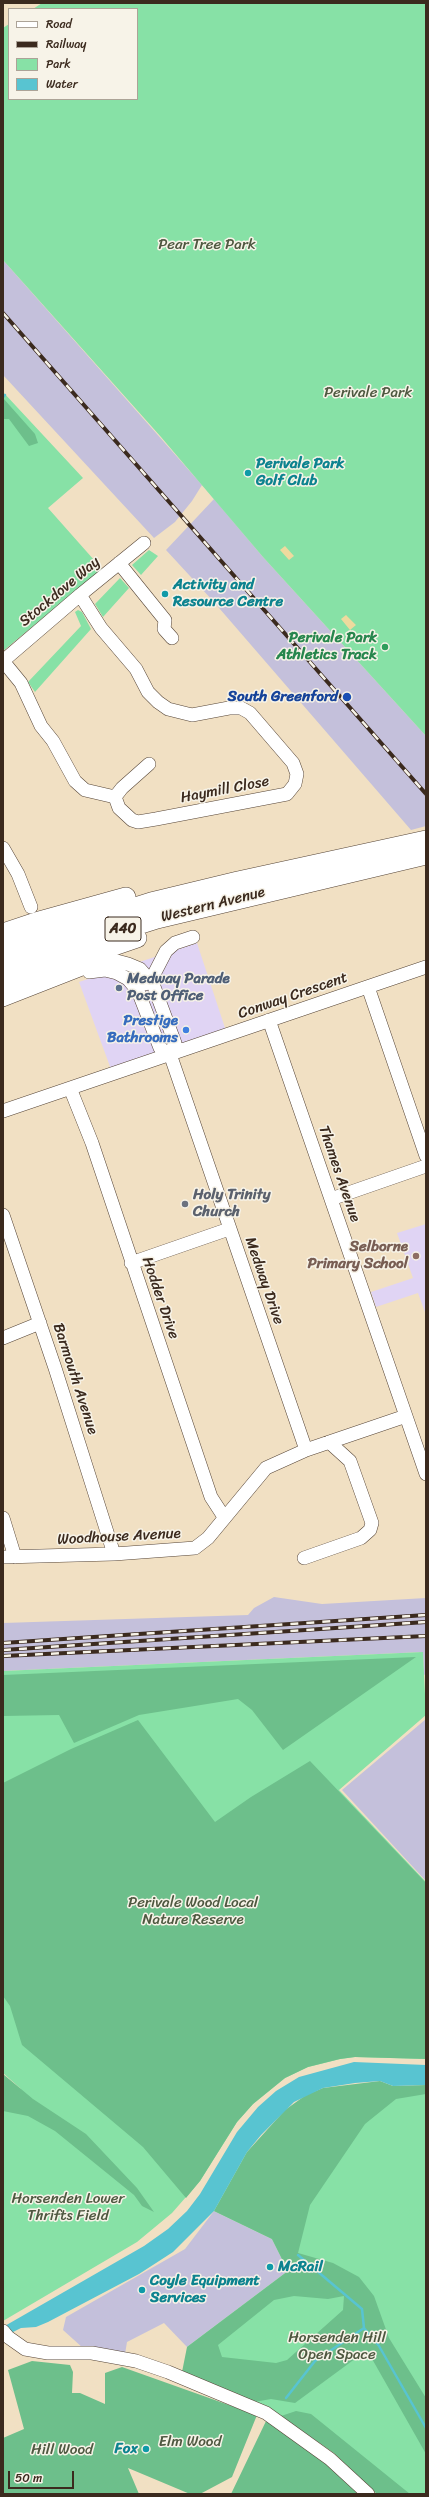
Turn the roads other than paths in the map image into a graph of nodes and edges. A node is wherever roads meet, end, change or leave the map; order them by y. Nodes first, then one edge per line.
1 (144, 543) dead end
2 (119, 563) junction
3 (80, 596) junction
4 (172, 638) dead end
5 (3, 661) edge
6 (149, 764) dead end
7 (115, 797) junction
8 (426, 840) edge
9 (426, 855) edge
10 (5, 856) edge
11 (241, 889) junction
12 (31, 906) dead end
13 (3, 933) edge
14 (193, 936) dead end
15 (3, 949) edge
16 (426, 967) edge
17 (3, 968) edge
18 (77, 973) junction
19 (151, 980) junction
20 (3, 984) edge
21 (368, 986) junction
22 (136, 988) junction
23 (3, 1000) edge
24 (269, 1020) junction
25 (170, 1054) junction
26 (70, 1088) junction
27 (3, 1111) edge
28 (426, 1156) edge
29 (426, 1166) edge
30 (331, 1200) junction
31 (3, 1215) edge
32 (230, 1229) junction
33 (131, 1263) junction
34 (40, 1323) junction
35 (3, 1338) edge
36 (406, 1416) junction
37 (330, 1442) junction
38 (306, 1450) junction
39 (426, 1474) edge
40 (224, 1517) junction
41 (3, 1518) edge
42 (114, 1554) junction
43 (9, 1557) edge
44 (304, 1558) dead end
45 (5, 2334) edge
46 (368, 2494) edge

1 - 2 street, Stockdove Way
2 - 3 street, Stockdove Way
2 - 4 street, Stockdove Way
3 - 5 street, Stockdove Way
3 - 7 street, Haymill Close
5 - 7 street
6 - 7 street
8 - 11 highway, Western Avenue / A40
9 - 11 highway, Western Avenue / A40
10 - 12 street
11 - 13 highway, A40
11 - 15 highway, Western Avenue / A40
11 - 17 highway, Western Avenue / A40
11 - 20 highway, A40
14 - 19 street
16 - 21 street, Conway Crescent
18 - 19 street
18 - 22 street
18 - 23 street
19 - 22 street
19 - 25 street
21 - 24 street, Conway Crescent
21 - 28 street
22 - 25 street
24 - 25 street, Conway Crescent
24 - 30 street, Thames Avenue
25 - 26 street
25 - 32 street, Medway Drive
26 - 27 street
26 - 33 street, Hodder Drive
29 - 30 street
30 - 36 street, Thames Avenue
31 - 34 street, Barmouth Avenue
32 - 33 street
32 - 38 street, Medway Drive
33 - 40 street, Hodder Drive
34 - 35 street
34 - 42 street, Barmouth Avenue
36 - 37 street, Woodhouse Avenue
36 - 39 street, Thames Avenue
37 - 38 street, Woodhouse Avenue
37 - 44 street
38 - 40 street, Woodhouse Avenue
40 - 42 street, Woodhouse Avenue
41 - 43 street
42 - 43 street, Woodhouse Avenue
45 - 46 street

